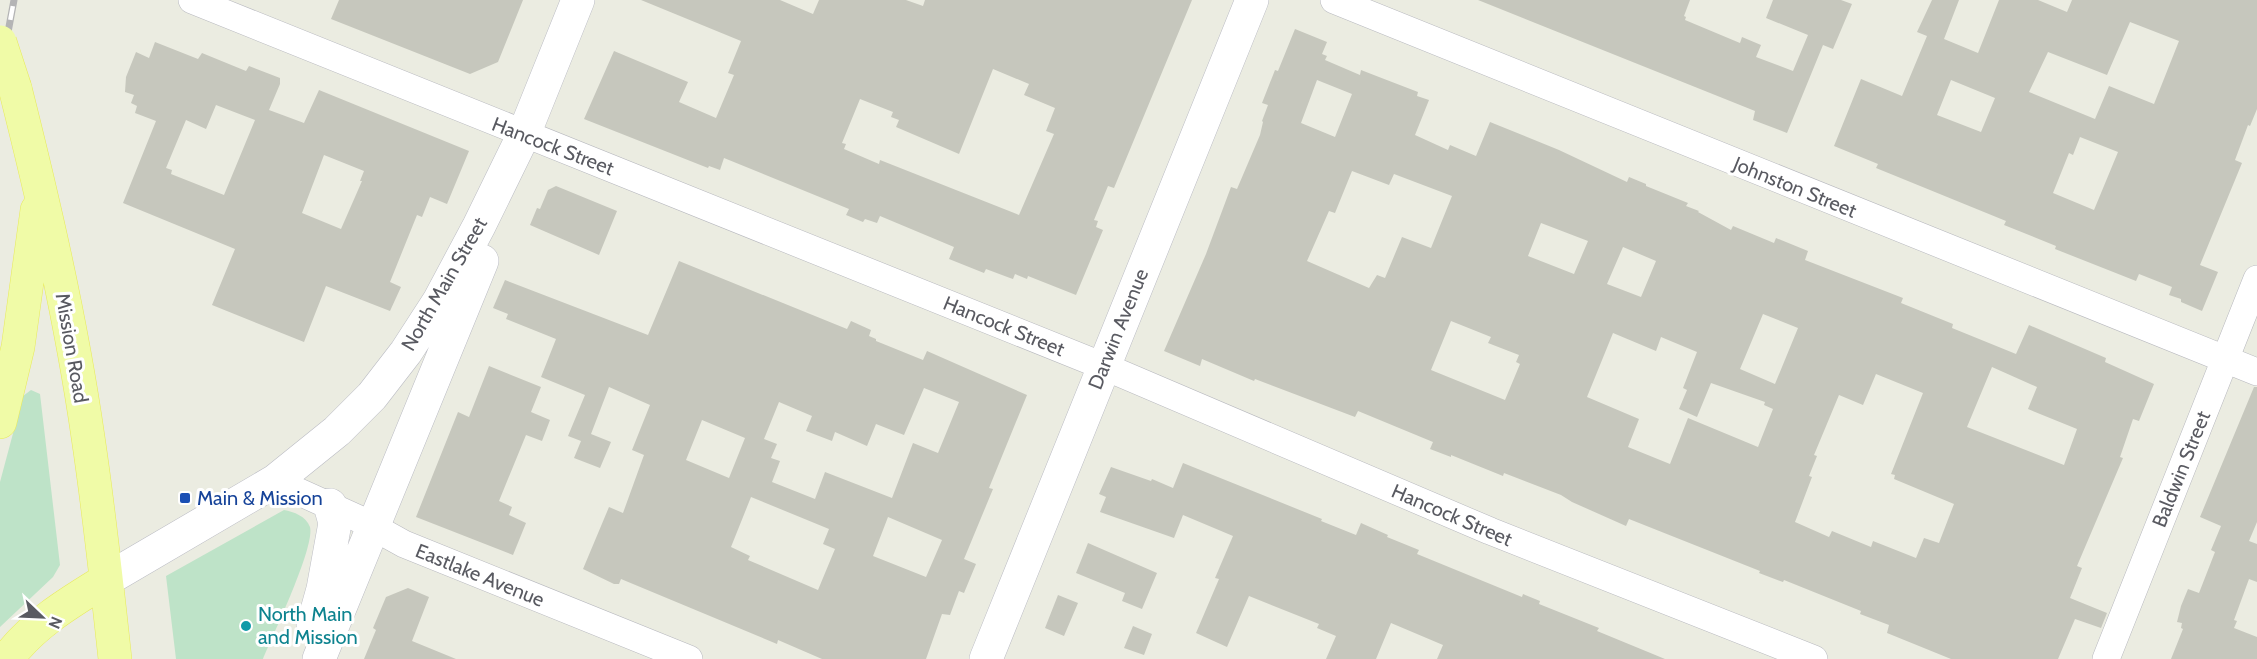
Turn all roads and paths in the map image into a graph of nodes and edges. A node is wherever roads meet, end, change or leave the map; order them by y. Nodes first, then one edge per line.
1 (192, 0) edge
2 (578, 0) edge
3 (1252, 0) edge
4 (1334, 0) edge
5 (0, 42) edge
6 (524, 134) junction
7 (40, 188) junction
8 (2257, 279) edge
9 (2225, 359) junction
10 (1103, 366) junction
11 (2257, 372) edge
12 (0, 422) edge
13 (275, 481) junction
14 (330, 505) junction
15 (372, 525) junction
16 (106, 580) junction
17 (7, 659) edge
18 (115, 659) edge
19 (306, 659) edge
20 (318, 659) edge
21 (689, 659) edge
22 (986, 659) edge
23 (1814, 659) edge
24 (2106, 659) edge

1 - 6 street, Hancock Street
2 - 6 main road, North Main Street
3 - 10 main road, Darwin Avenue
4 - 9 street, Johnston Street
5 - 7 main road, Mission Road, bridge
6 - 10 street, Hancock Street
6 - 13 main road, North Main Street
6 - 15 main road, North Main Street
7 - 12 main road
7 - 16 main road, Mission Road
8 - 9 street, Baldwin Street
9 - 11 street, Johnston Street
9 - 24 street, Baldwin Street
10 - 22 main road, Darwin Avenue
10 - 23 street, Hancock Street
13 - 14 street, Eastlake Avenue
13 - 16 main road, North Main Street
14 - 15 street, Eastlake Avenue
14 - 19 main road
15 - 20 main road, North Main Street
15 - 21 street, Eastlake Avenue
16 - 17 main road
16 - 18 main road, Mission Road

